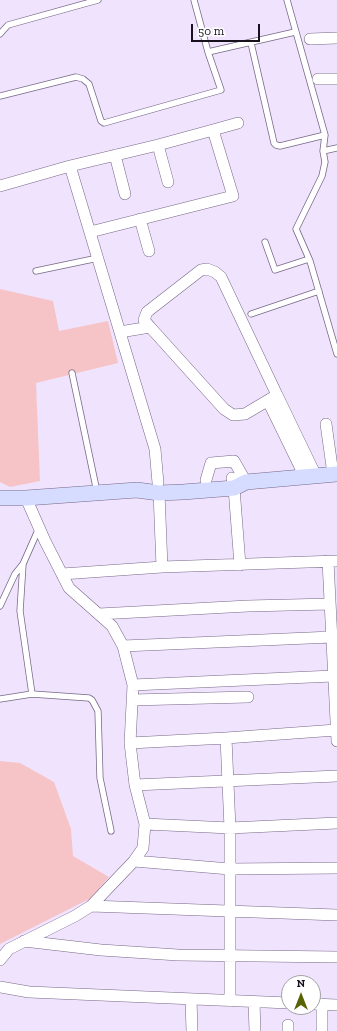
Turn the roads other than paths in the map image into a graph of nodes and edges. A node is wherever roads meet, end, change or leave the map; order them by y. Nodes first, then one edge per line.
1 (98, 0) edge
2 (194, 0) edge
3 (287, 0) edge
4 (295, 32) junction
5 (0, 34) edge
6 (337, 38) edge
7 (310, 39) dead end
8 (251, 43) junction
9 (208, 52) junction
10 (318, 79) dead end
11 (337, 79) edge
12 (0, 96) edge
13 (238, 123) dead end
14 (213, 130) junction
15 (325, 135) junction
16 (158, 145) junction
17 (337, 148) edge
18 (323, 151) junction
19 (115, 155) junction
20 (70, 166) junction
21 (168, 182) dead end
22 (0, 186) edge
23 (125, 194) dead end
24 (140, 220) junction
25 (90, 232) junction
26 (265, 242) dead end
27 (149, 251) dead end
28 (98, 258) junction
29 (309, 258) junction
30 (36, 271) dead end
31 (319, 291) junction
32 (251, 314) dead end
33 (150, 327) junction
34 (120, 332) junction
35 (337, 354) edge
36 (72, 373) dead end
37 (272, 398) junction
38 (326, 424) dead end
39 (335, 474) edge
40 (311, 477) junction
41 (238, 483) junction
42 (158, 488) junction
43 (97, 492) junction
44 (0, 498) edge
45 (26, 498) junction
46 (39, 528) junction
47 (332, 561) edge
48 (24, 564) junction
49 (240, 565) junction
50 (162, 567) junction
51 (62, 574) junction
52 (330, 604) junction
53 (0, 606) edge
54 (99, 614) junction
55 (332, 637) junction
56 (123, 646) junction
57 (335, 663) edge
58 (333, 676) junction
59 (133, 685) junction
60 (32, 694) junction
61 (248, 697) dead end
62 (0, 699) edge
63 (132, 700) junction
64 (337, 735) edge
65 (226, 738) junction
66 (130, 743) junction
67 (337, 776) edge
68 (228, 780) junction
69 (135, 785) junction
70 (337, 823) edge
71 (145, 824) junction
72 (230, 828) junction
73 (111, 831) dead end
74 (134, 861) junction
75 (337, 868) edge
76 (230, 869) junction
77 (91, 906) junction
78 (230, 912) junction
79 (337, 915) edge
80 (24, 941) junction
81 (230, 956) junction
82 (337, 957) edge
83 (0, 960) edge
84 (0, 987) edge
85 (191, 999) junction
86 (230, 1001) junction
87 (254, 1002) junction
88 (281, 1003) edge
89 (321, 1004) edge
90 (337, 1005) edge
91 (320, 1015) edge
92 (192, 1031) edge
93 (255, 1031) edge
94 (322, 1031) edge

1 - 5 lane
2 - 9 lane
3 - 4 lane
4 - 8 lane
4 - 15 lane
6 - 7 street
8 - 9 lane
8 - 15 lane
9 - 12 lane
10 - 11 street
13 - 14 street
14 - 16 street
14 - 24 street
15 - 18 lane
16 - 19 street
16 - 21 street
17 - 18 lane
18 - 29 lane
19 - 20 street
19 - 23 street
20 - 22 street
20 - 25 street
24 - 25 street
24 - 27 street
25 - 28 street
26 - 29 lane
28 - 30 lane
28 - 34 street
29 - 31 lane
31 - 32 lane
31 - 35 lane
33 - 34 street
33 - 37 street
33 - 37 street
34 - 42 street
36 - 43 lane
37 - 40 street
38 - 39 street
39 - 40 main road
40 - 41 main road
41 - 42 main road
41 - 42 main road
41 - 49 street
42 - 43 main road
42 - 50 street
43 - 45 main road
44 - 45 main road
45 - 46 street
46 - 48 lane
46 - 51 street
47 - 49 street
47 - 52 street
48 - 53 lane
48 - 60 lane
49 - 50 street
50 - 51 street
51 - 54 street
52 - 54 street
52 - 55 street
54 - 56 street
55 - 56 street
55 - 57 street
56 - 59 street
57 - 58 street
58 - 59 street
58 - 64 street
59 - 63 street
60 - 62 lane
60 - 73 lane
61 - 63 street
63 - 66 street
64 - 65 street
65 - 66 street
65 - 68 street
66 - 69 street
67 - 68 street
68 - 69 street
68 - 72 street
69 - 71 street
70 - 72 street
71 - 72 street
71 - 74 street
72 - 76 street
74 - 76 street
74 - 77 street
75 - 76 street
76 - 78 street
77 - 78 street
77 - 80 street
78 - 79 street
78 - 81 street
80 - 81 street
80 - 83 street
81 - 82 street
81 - 86 street
84 - 85 street
85 - 86 street
85 - 92 street
86 - 87 street
87 - 88 street
87 - 93 street
89 - 90 street
91 - 94 street

